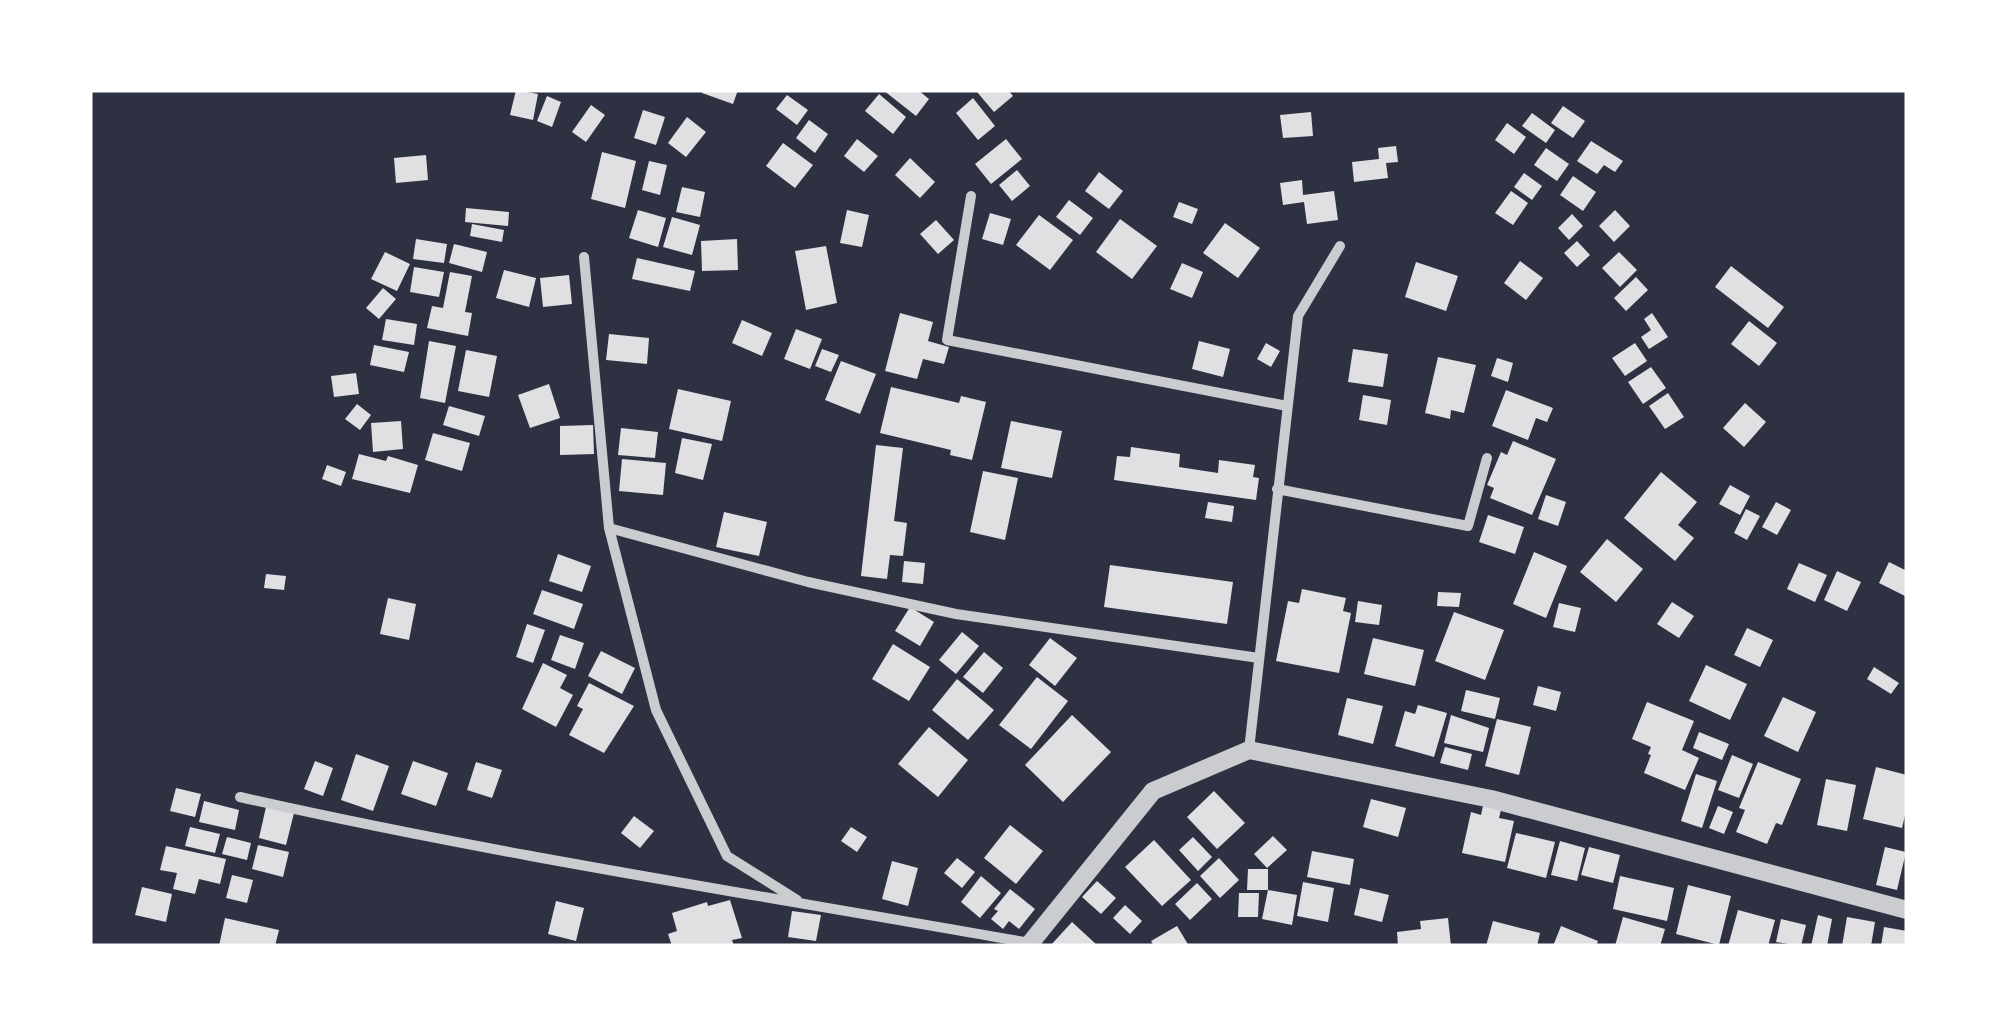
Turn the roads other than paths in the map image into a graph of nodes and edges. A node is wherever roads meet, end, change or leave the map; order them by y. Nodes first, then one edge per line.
1 (971, 196) dead end
2 (1340, 246) dead end
3 (584, 257) dead end
4 (1288, 406) junction
5 (1486, 458) dead end
6 (1277, 489) junction
7 (609, 528) junction
8 (1259, 658) junction
9 (1248, 750) junction
10 (240, 797) dead end
11 (802, 903) junction
12 (1907, 910) edge
13 (1029, 945) edge

1 - 4 street
2 - 4 street
3 - 7 street
4 - 6 street
5 - 6 street
6 - 8 street
7 - 8 street
7 - 11 street
8 - 9 street
9 - 12 street
9 - 13 street
10 - 11 street
11 - 13 street

